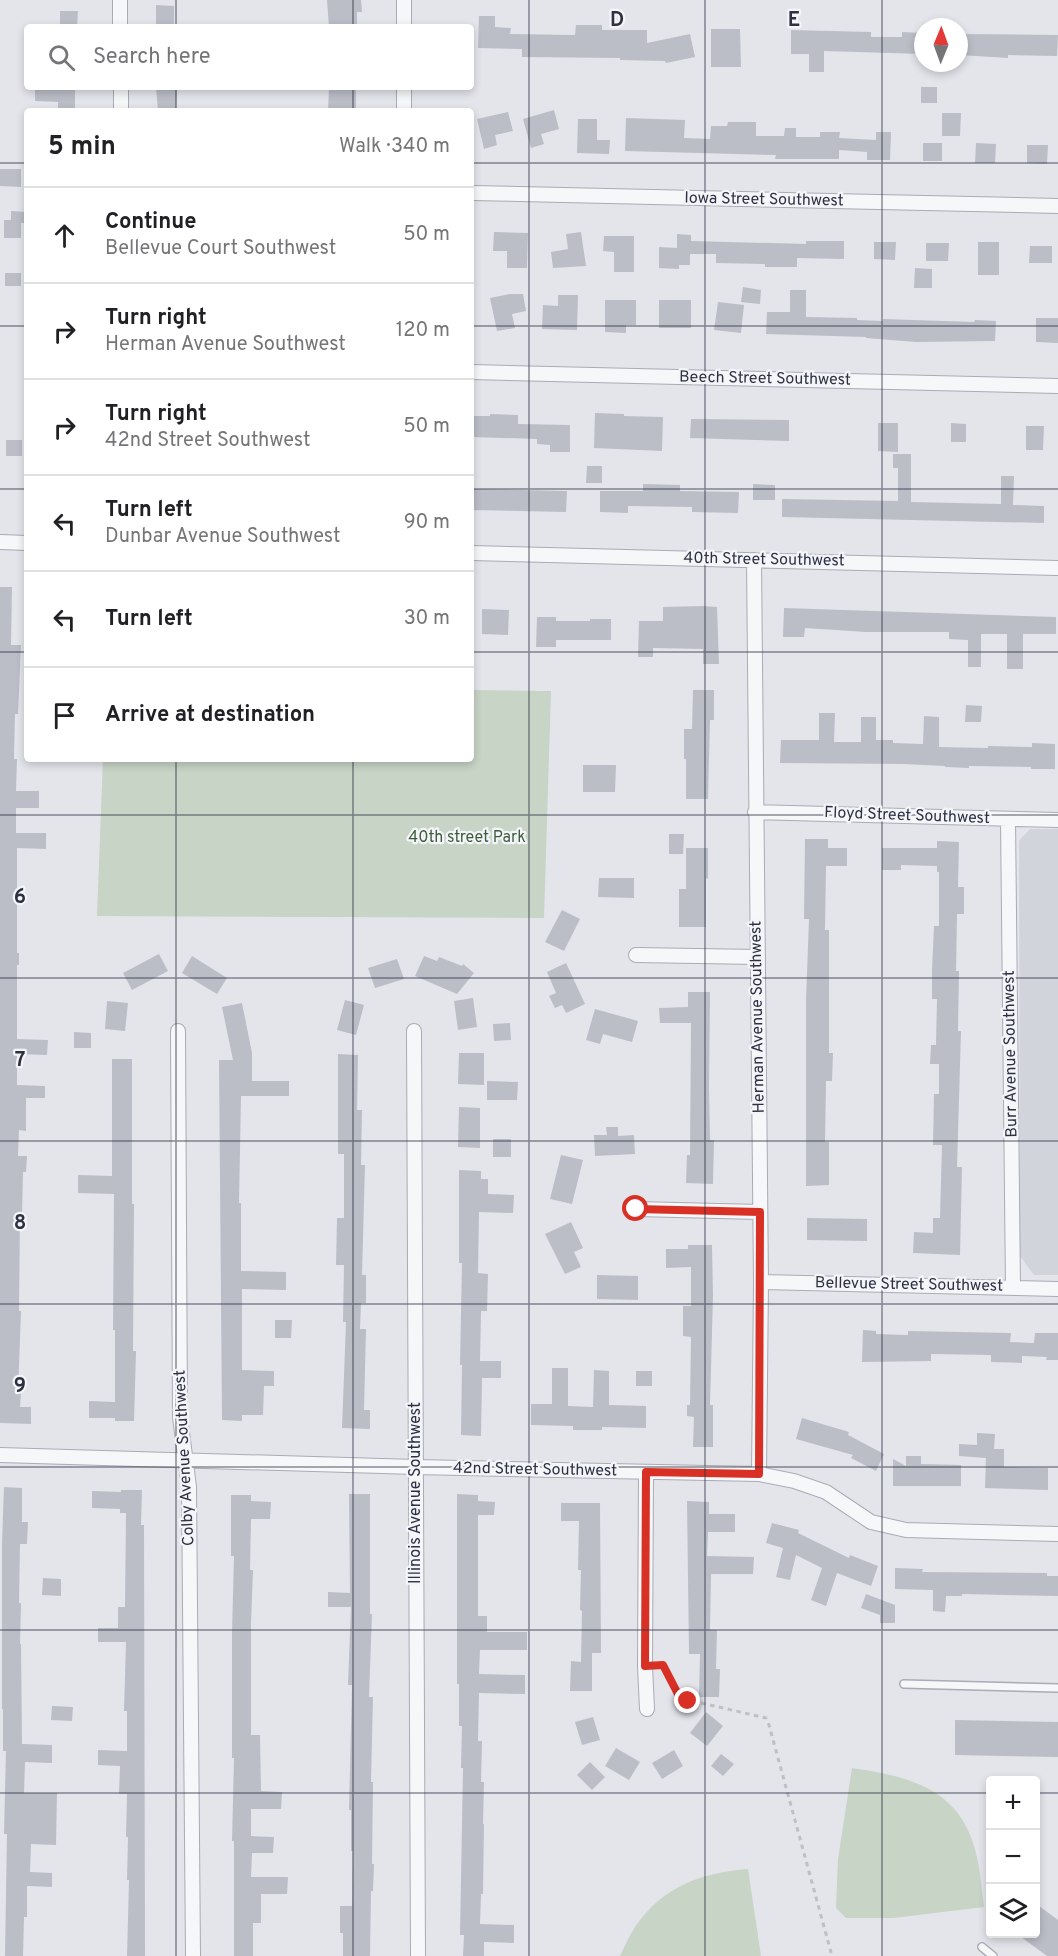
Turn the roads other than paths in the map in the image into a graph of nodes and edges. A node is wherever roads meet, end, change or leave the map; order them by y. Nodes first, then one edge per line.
1 (120, 0) edge
2 (404, 0) edge
3 (120, 24) edge
4 (404, 24) edge
5 (121, 90) edge
6 (404, 90) edge
7 (121, 108) edge
8 (405, 108) edge
9 (474, 193) edge
10 (1058, 206) edge
11 (474, 372) edge
12 (1058, 386) edge
13 (0, 542) edge
14 (24, 543) edge
15 (474, 553) edge
16 (754, 560) junction
17 (1058, 568) edge
18 (755, 812) junction
19 (1008, 819) junction
20 (1058, 820) edge
21 (636, 955) dead end
22 (758, 957) junction
23 (178, 1031) dead end
24 (414, 1031) dead end
25 (636, 1209) dead end
26 (760, 1212) junction
27 (761, 1282) junction
28 (1013, 1288) junction
29 (1058, 1289) edge
30 (0, 1455) edge
31 (185, 1459) junction
32 (416, 1467) junction
33 (646, 1472) junction
34 (759, 1474) junction
35 (1058, 1534) edge
36 (904, 1684) dead end
37 (1058, 1688) edge
38 (647, 1709) dead end
39 (982, 1947) dead end
40 (193, 1956) edge
41 (418, 1956) edge
42 (993, 1956) edge

1 - 3 street
2 - 4 street
5 - 7 street
6 - 8 street
9 - 10 street, Iowa Street Southwest
11 - 12 street, Beech Street Southwest
13 - 14 street
15 - 16 street, 40th Street Southwest
16 - 17 street, 40th Street Southwest
16 - 18 street, Herman Avenue Southwest
18 - 19 street, Floyd Street Southwest
18 - 22 street, Herman Avenue Southwest
19 - 20 street, Floyd Street Southwest
19 - 28 street, Burr Avenue Southwest
21 - 22 street
22 - 26 street, Herman Avenue Southwest
23 - 31 street, Colby Avenue Southwest
24 - 32 street, Illinois Avenue Southwest
25 - 26 street
26 - 27 street, Herman Avenue Southwest
27 - 28 street, Bellevue Street Southwest
27 - 34 street, Herman Avenue Southwest
28 - 29 street, Bellevue Street Southwest
30 - 31 street, 42nd Street Southwest
31 - 32 street, 42nd Street Southwest
31 - 40 street, Colby Avenue Southwest
32 - 33 street, 42nd Street Southwest
32 - 41 street, Illinois Avenue Southwest
33 - 34 street, 42nd Street Southwest
33 - 38 street
34 - 35 street, 42nd Street Southwest
36 - 37 lane
39 - 42 lane

